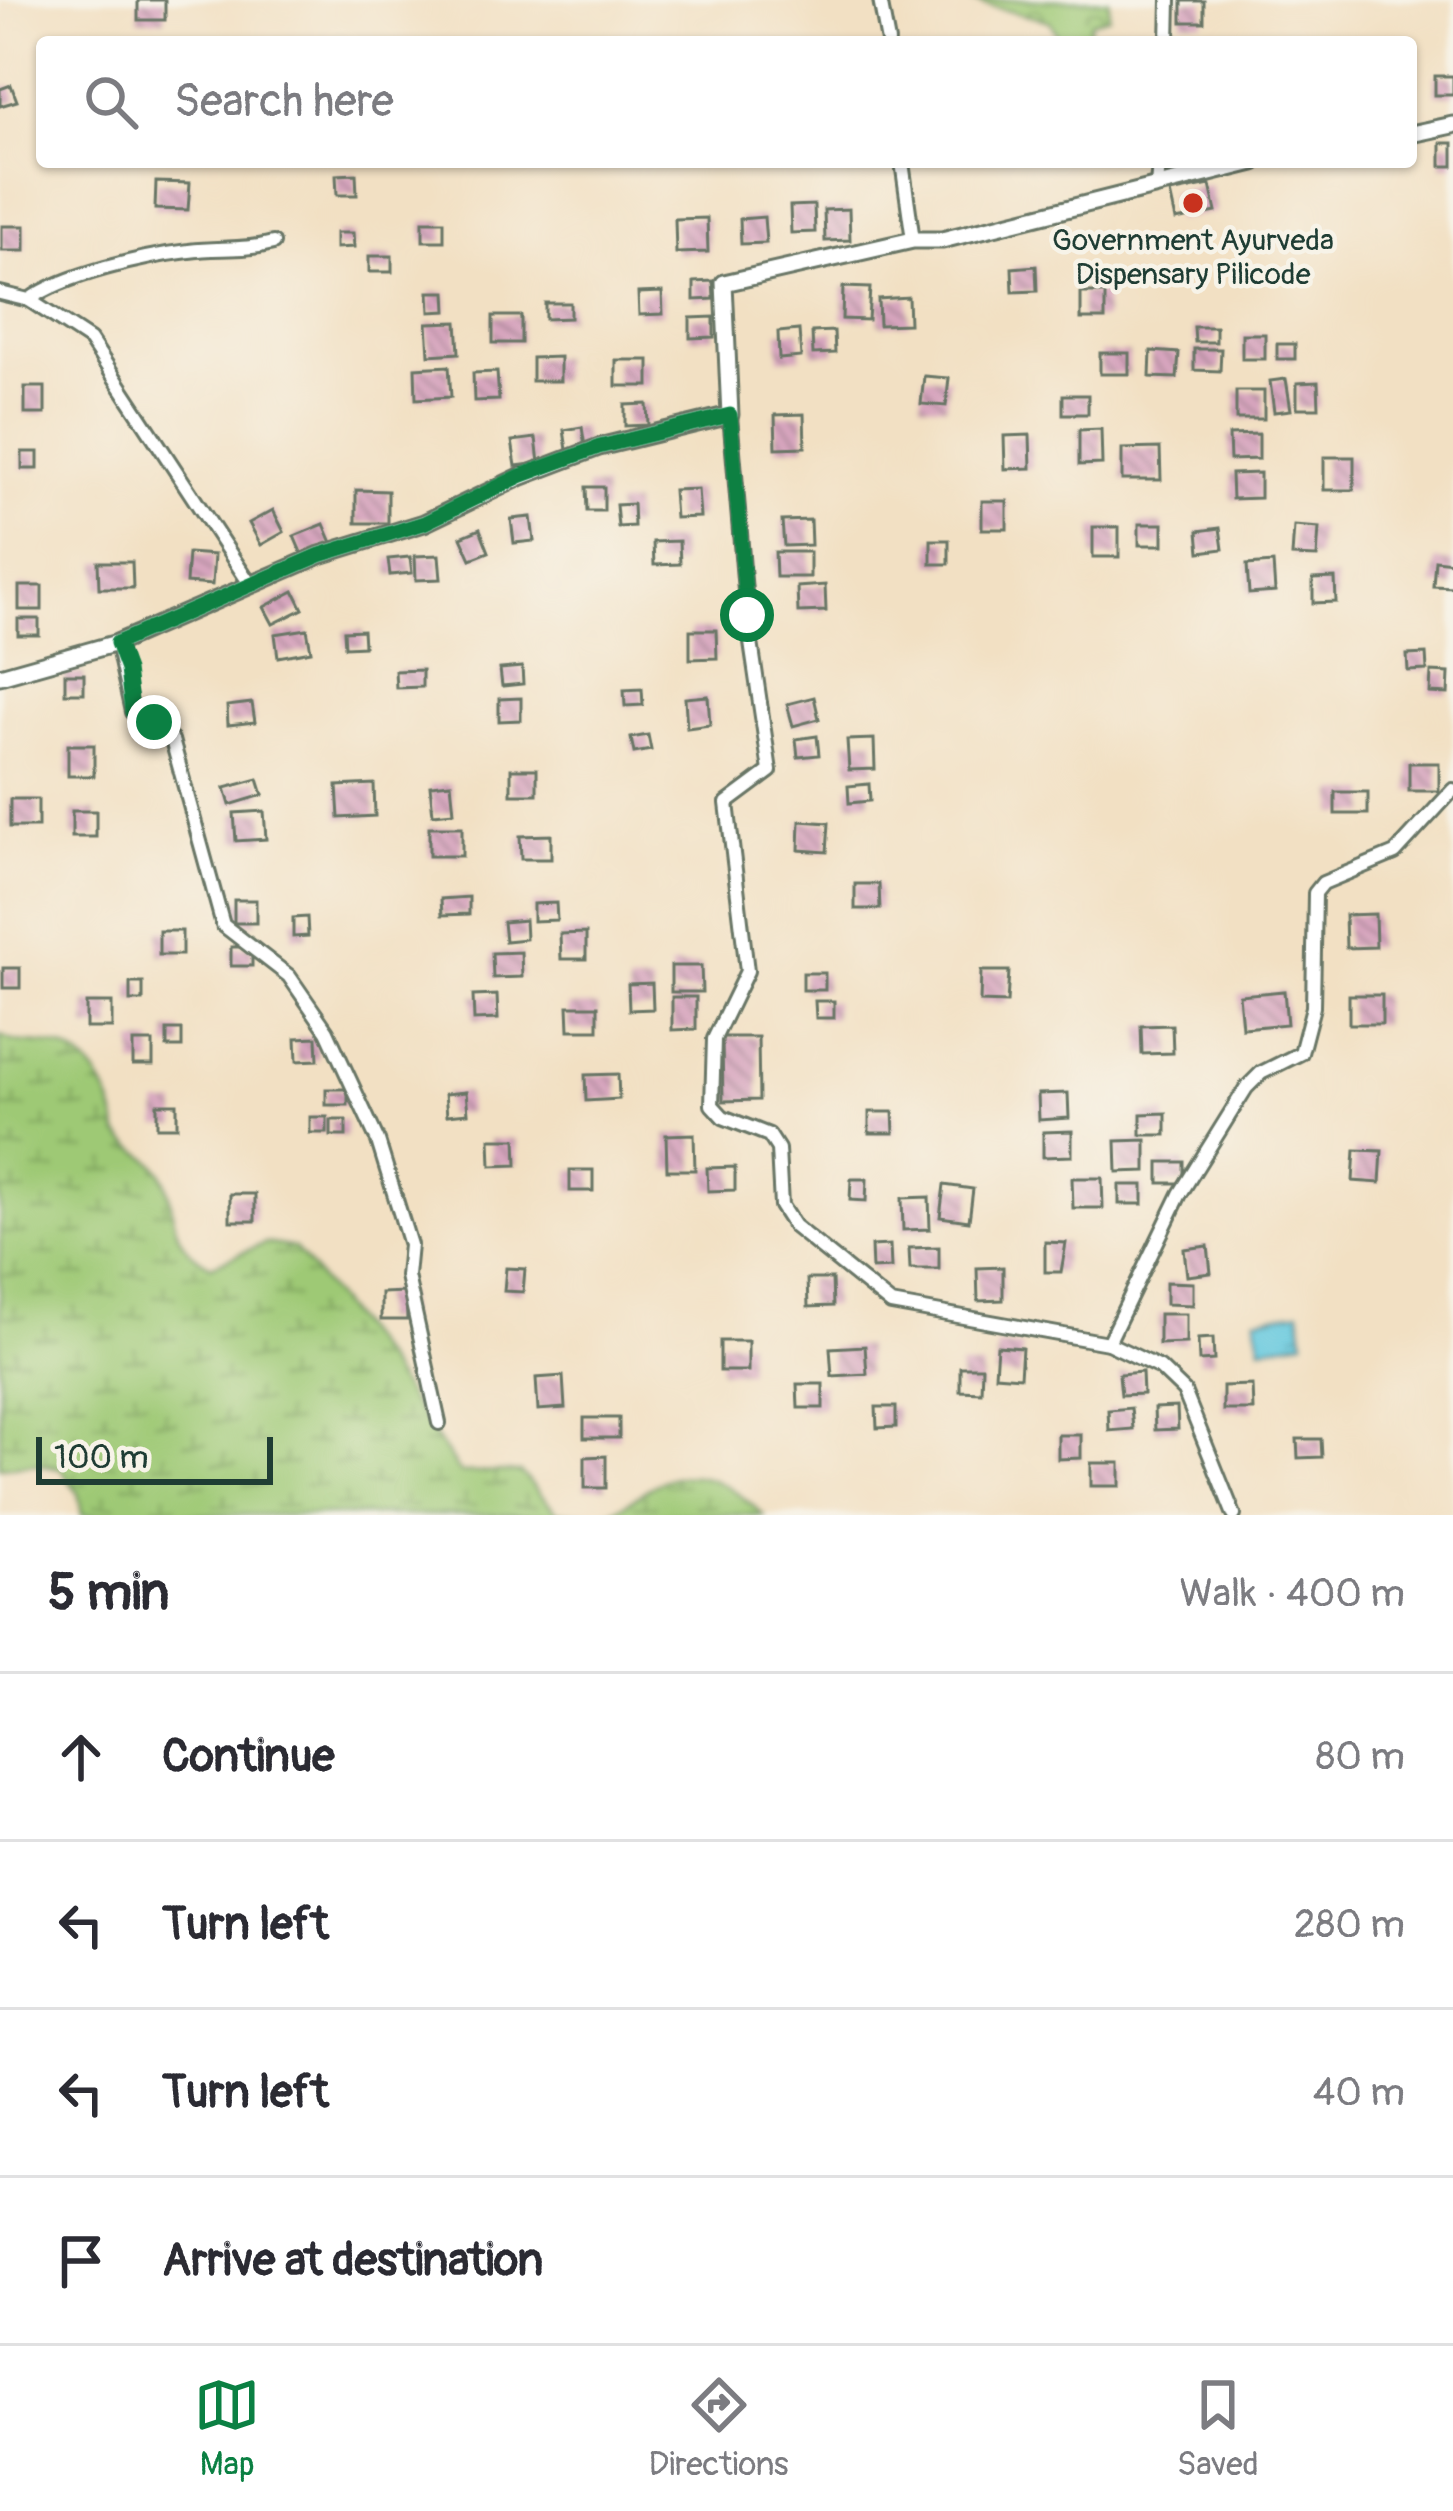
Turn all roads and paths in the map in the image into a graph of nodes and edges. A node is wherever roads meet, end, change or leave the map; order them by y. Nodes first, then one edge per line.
1 (880, 0) edge
2 (1169, 0) edge
3 (887, 36) edge
4 (1168, 36) edge
5 (1453, 125) edge
6 (1417, 133) edge
7 (903, 168) edge
8 (1158, 168) edge
9 (1230, 168) edge
10 (1156, 186) junction
11 (913, 240) junction
12 (273, 243) dead end
13 (0, 293) edge
14 (29, 300) junction
15 (730, 415) junction
16 (250, 584) junction
17 (117, 643) junction
18 (0, 676) edge
19 (1453, 790) edge
20 (1108, 1343) junction
21 (439, 1423) dead end
22 (1234, 1515) edge

1 - 3 street
2 - 4 street
5 - 6 street
7 - 11 street
8 - 10 street
9 - 10 street
10 - 11 street
11 - 15 street
12 - 14 street
13 - 14 street
14 - 16 street
15 - 16 street
15 - 20 street
16 - 17 street
17 - 18 street
17 - 21 street
19 - 20 street
20 - 22 street

